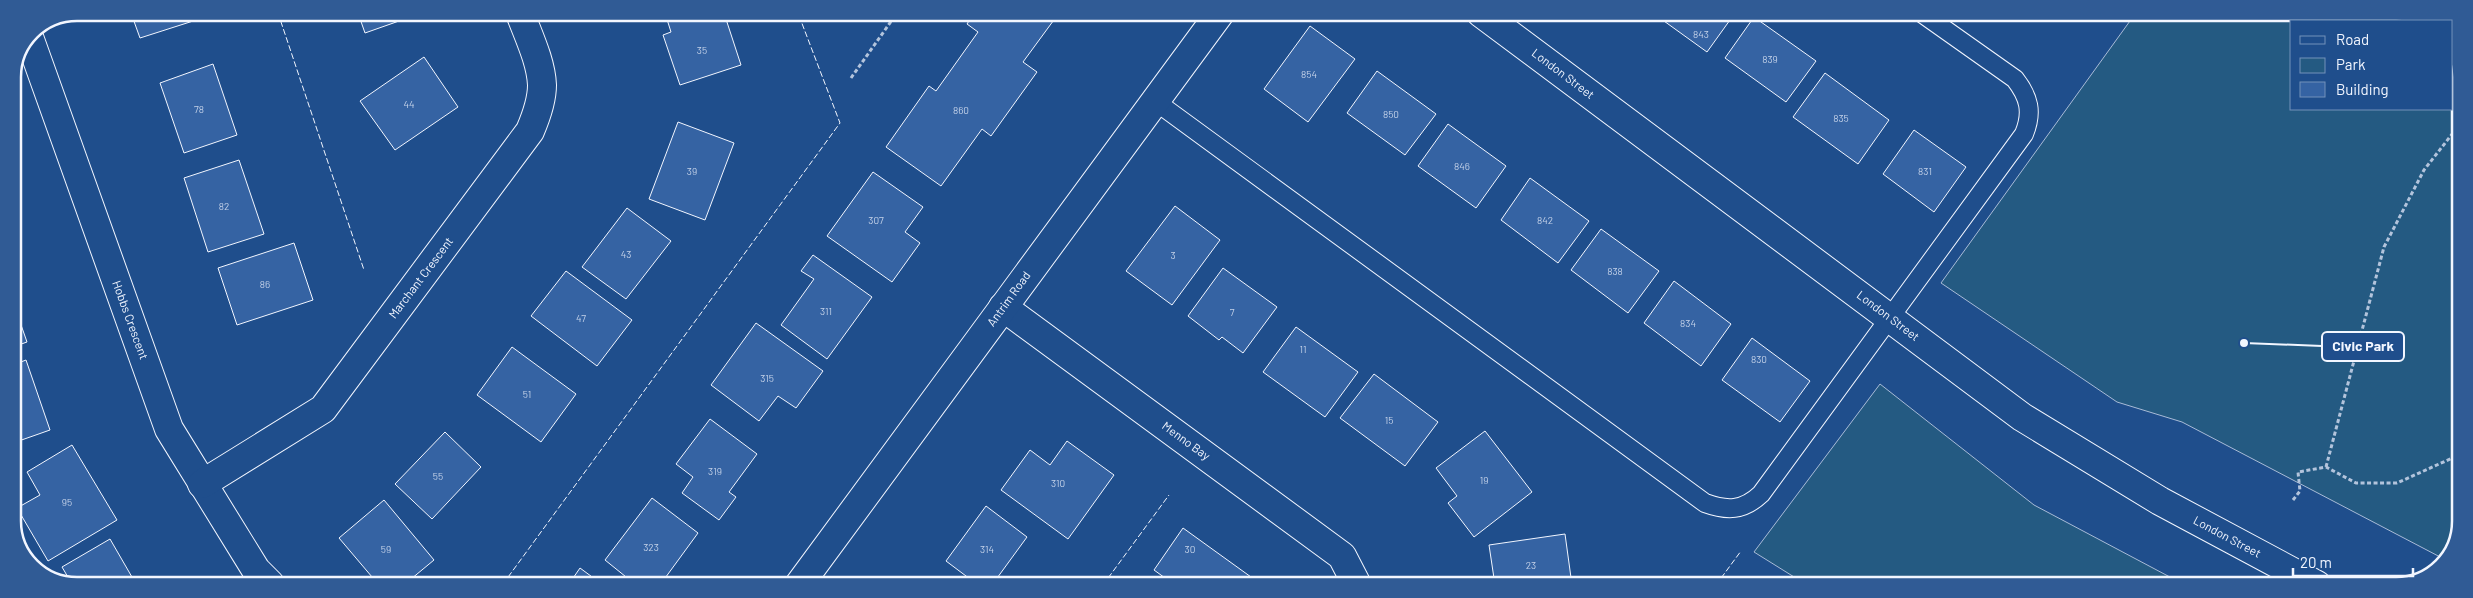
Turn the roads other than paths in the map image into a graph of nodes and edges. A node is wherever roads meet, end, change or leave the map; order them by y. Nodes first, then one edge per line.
1 (523, 21) edge
2 (1214, 21) edge
3 (1492, 21) edge
4 (1933, 21) edge
5 (32, 45) edge
6 (1155, 101) junction
7 (1003, 307) junction
8 (1890, 317) junction
9 (202, 484) junction
10 (263, 577) edge
11 (805, 577) edge
12 (1353, 577) edge
13 (2301, 577) edge

1 - 9 street, Marchant Crescent
2 - 6 street, Antrim Road
3 - 8 street, London Street
4 - 8 lane
5 - 9 street, Hobbs Crescent
6 - 7 street, Antrim Road
6 - 8 lane
7 - 11 street, Antrim Road
7 - 12 street, Menno Bay
8 - 13 street, London Street
9 - 10 street, Hobbs Crescent

